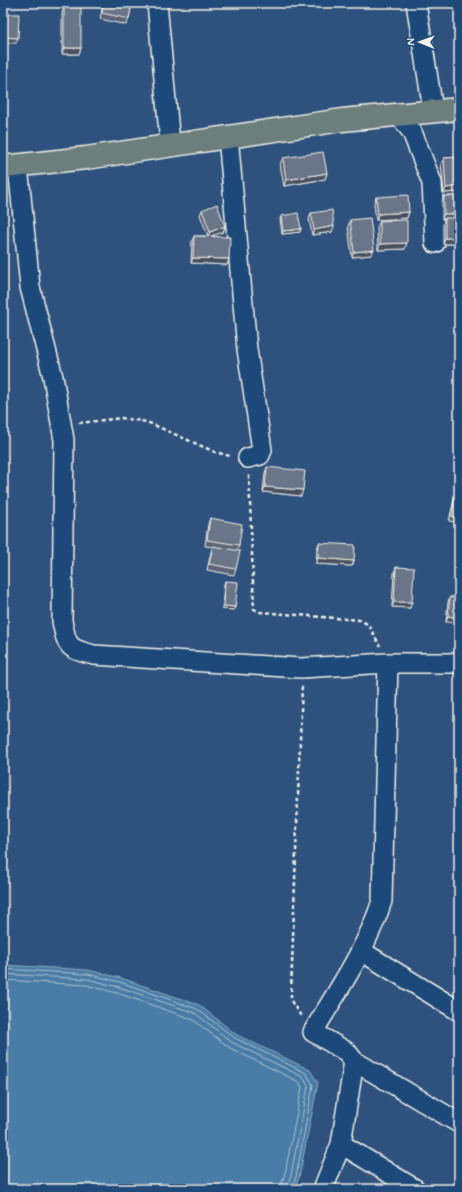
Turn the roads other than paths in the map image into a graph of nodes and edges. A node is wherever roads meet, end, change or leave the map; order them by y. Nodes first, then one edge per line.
1 (157, 3) edge
2 (416, 3) edge
3 (459, 109) edge
4 (433, 110) junction
5 (398, 113) junction
6 (228, 136) junction
7 (170, 144) junction
8 (11, 166) edge
9 (435, 243) dead end
10 (248, 458) road end
11 (388, 663) junction
12 (459, 663) edge
13 (361, 951) junction
14 (459, 1010) edge
15 (354, 1061) junction
16 (459, 1123) edge
17 (341, 1144) junction
18 (323, 1189) edge
19 (415, 1189) edge

1 - 7 street
2 - 4 street
3 - 4 main road
4 - 5 main road
5 - 6 main road
5 - 9 street
6 - 7 main road
6 - 10 street
7 - 8 main road
8 - 11 street
11 - 12 street
11 - 13 street
13 - 14 street
13 - 15 street
15 - 16 street
15 - 17 street
17 - 18 street
17 - 19 street

